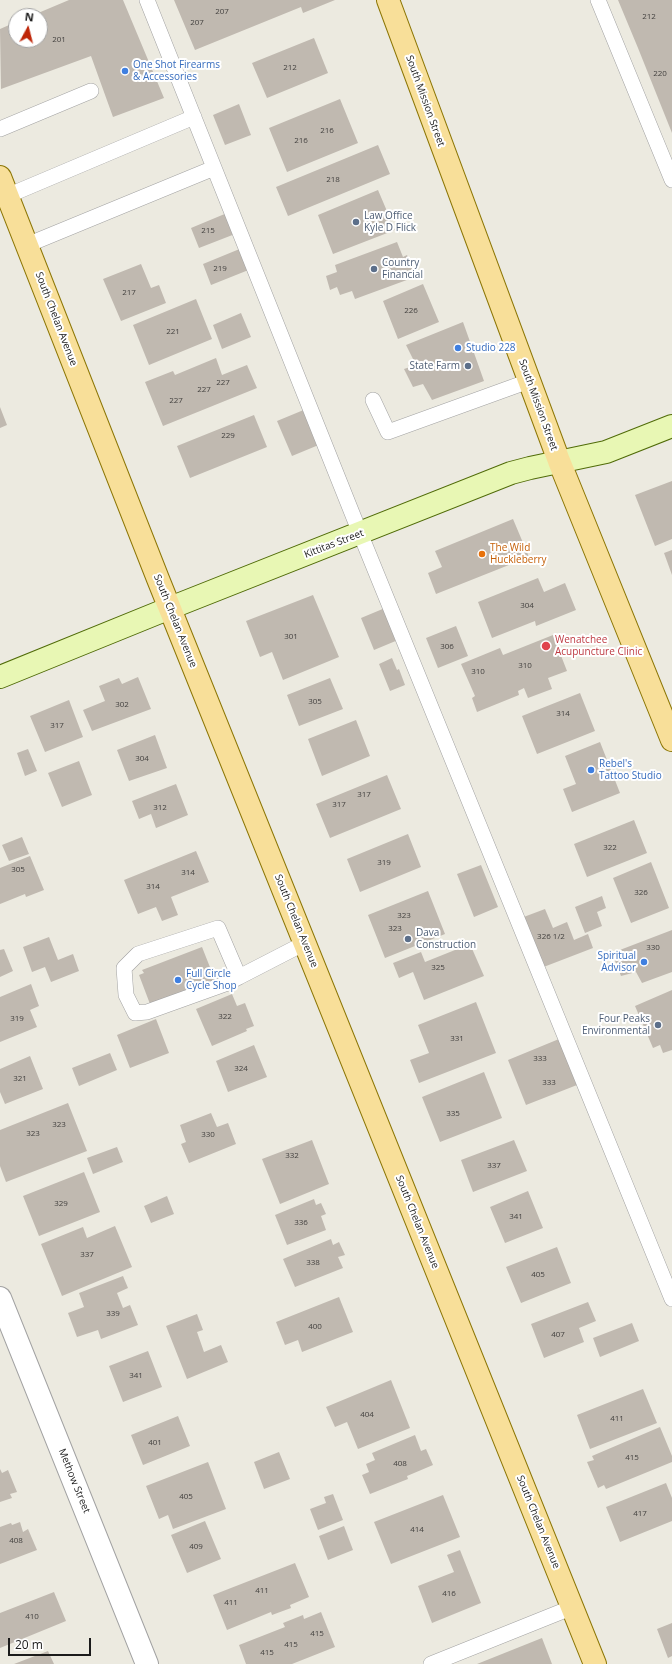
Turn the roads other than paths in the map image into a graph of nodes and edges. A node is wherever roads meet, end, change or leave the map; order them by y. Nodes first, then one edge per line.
1 (147, 0) edge
2 (388, 0) edge
3 (598, 0) edge
4 (91, 91) dead end
5 (194, 117) junction
6 (0, 129) edge
7 (214, 168) junction
8 (672, 180) edge
9 (4, 186) edge
10 (27, 245) junction
11 (529, 381) junction
12 (373, 400) dead end
13 (672, 426) edge
14 (559, 461) junction
15 (360, 533) junction
16 (170, 608) junction
17 (0, 677) edge
18 (672, 740) edge
19 (305, 943) junction
20 (239, 977) junction
21 (0, 1298) edge
22 (672, 1299) edge
23 (573, 1607) junction
24 (147, 1664) edge
25 (431, 1664) edge
26 (595, 1664) edge

1 - 5 lane
2 - 11 main road, South Mission Street
3 - 8 lane
4 - 6 lane
5 - 7 lane
5 - 9 lane
7 - 10 lane
7 - 15 lane
9 - 10 main road, South Chelan Avenue
10 - 16 main road, South Chelan Avenue
11 - 12 lane
11 - 14 main road, South Mission Street
13 - 14 street, Kittitas Street
14 - 15 street, Kittitas Street
14 - 18 main road, South Mission Street
15 - 16 street, Kittitas Street
15 - 22 lane
16 - 17 street, Kittitas Street
16 - 19 main road, South Chelan Avenue
19 - 20 lane
19 - 23 main road, South Chelan Avenue
20 - 20 lane
21 - 24 street, Methow Street
23 - 25 lane
23 - 26 main road, South Chelan Avenue

